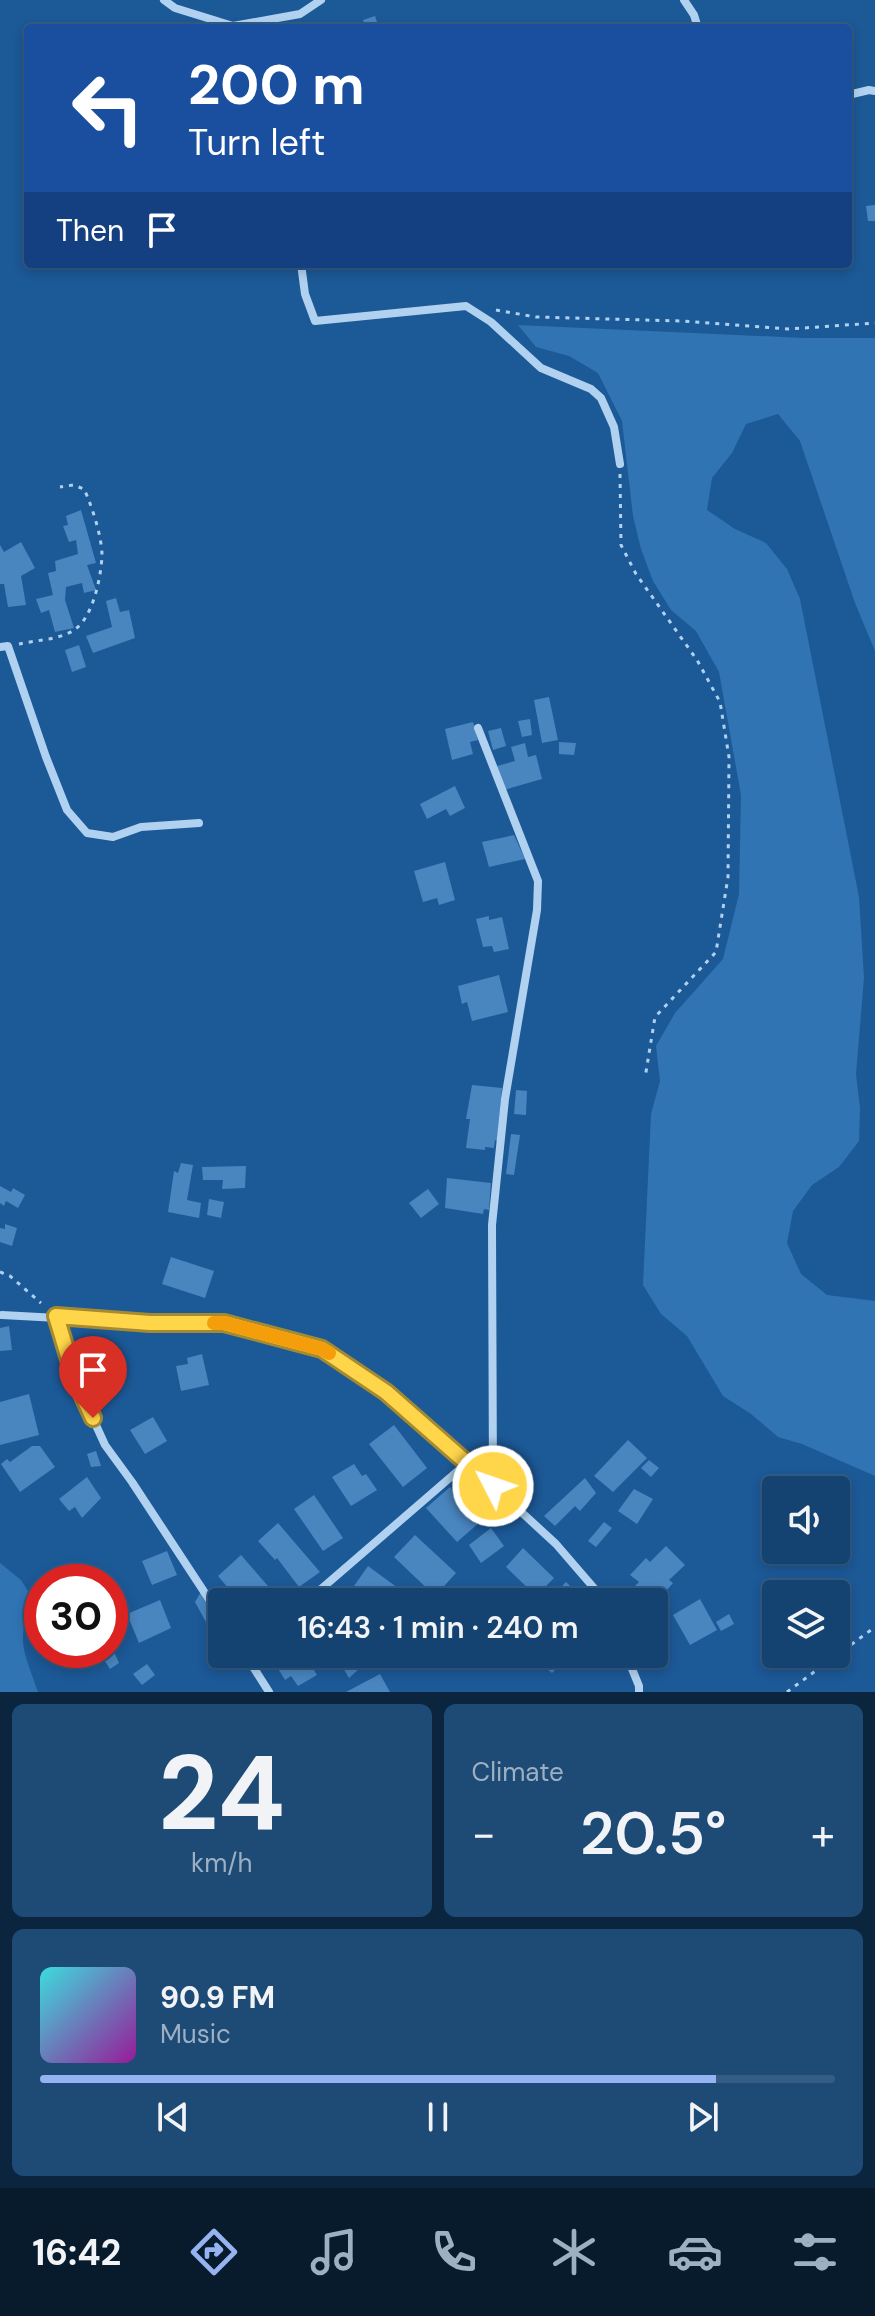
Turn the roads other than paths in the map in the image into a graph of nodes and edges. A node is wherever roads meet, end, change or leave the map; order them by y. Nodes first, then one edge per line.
1 (164, 0) edge
2 (321, 0) edge
3 (684, 0) edge
4 (225, 24) edge
5 (249, 24) edge
6 (697, 24) edge
7 (875, 91) edge
8 (852, 94) edge
9 (302, 268) edge
10 (620, 464) road end
11 (4, 646) edge
12 (478, 728) dead end
13 (199, 823) dead end
14 (2, 1315) edge
15 (56, 1316) junction
16 (467, 1463) junction
17 (493, 1486) junction
18 (322, 1588) edge
19 (594, 1588) edge
20 (208, 1598) edge
21 (254, 1668) edge
22 (632, 1668) edge
23 (269, 1692) edge
24 (639, 1692) edge

1 - 4 street
2 - 5 street
3 - 6 street
7 - 8 street
9 - 10 street
11 - 13 street
12 - 17 street
14 - 15 street
15 - 16 street
15 - 20 street
16 - 17 street
16 - 18 street
17 - 19 street
21 - 23 street
22 - 24 street

